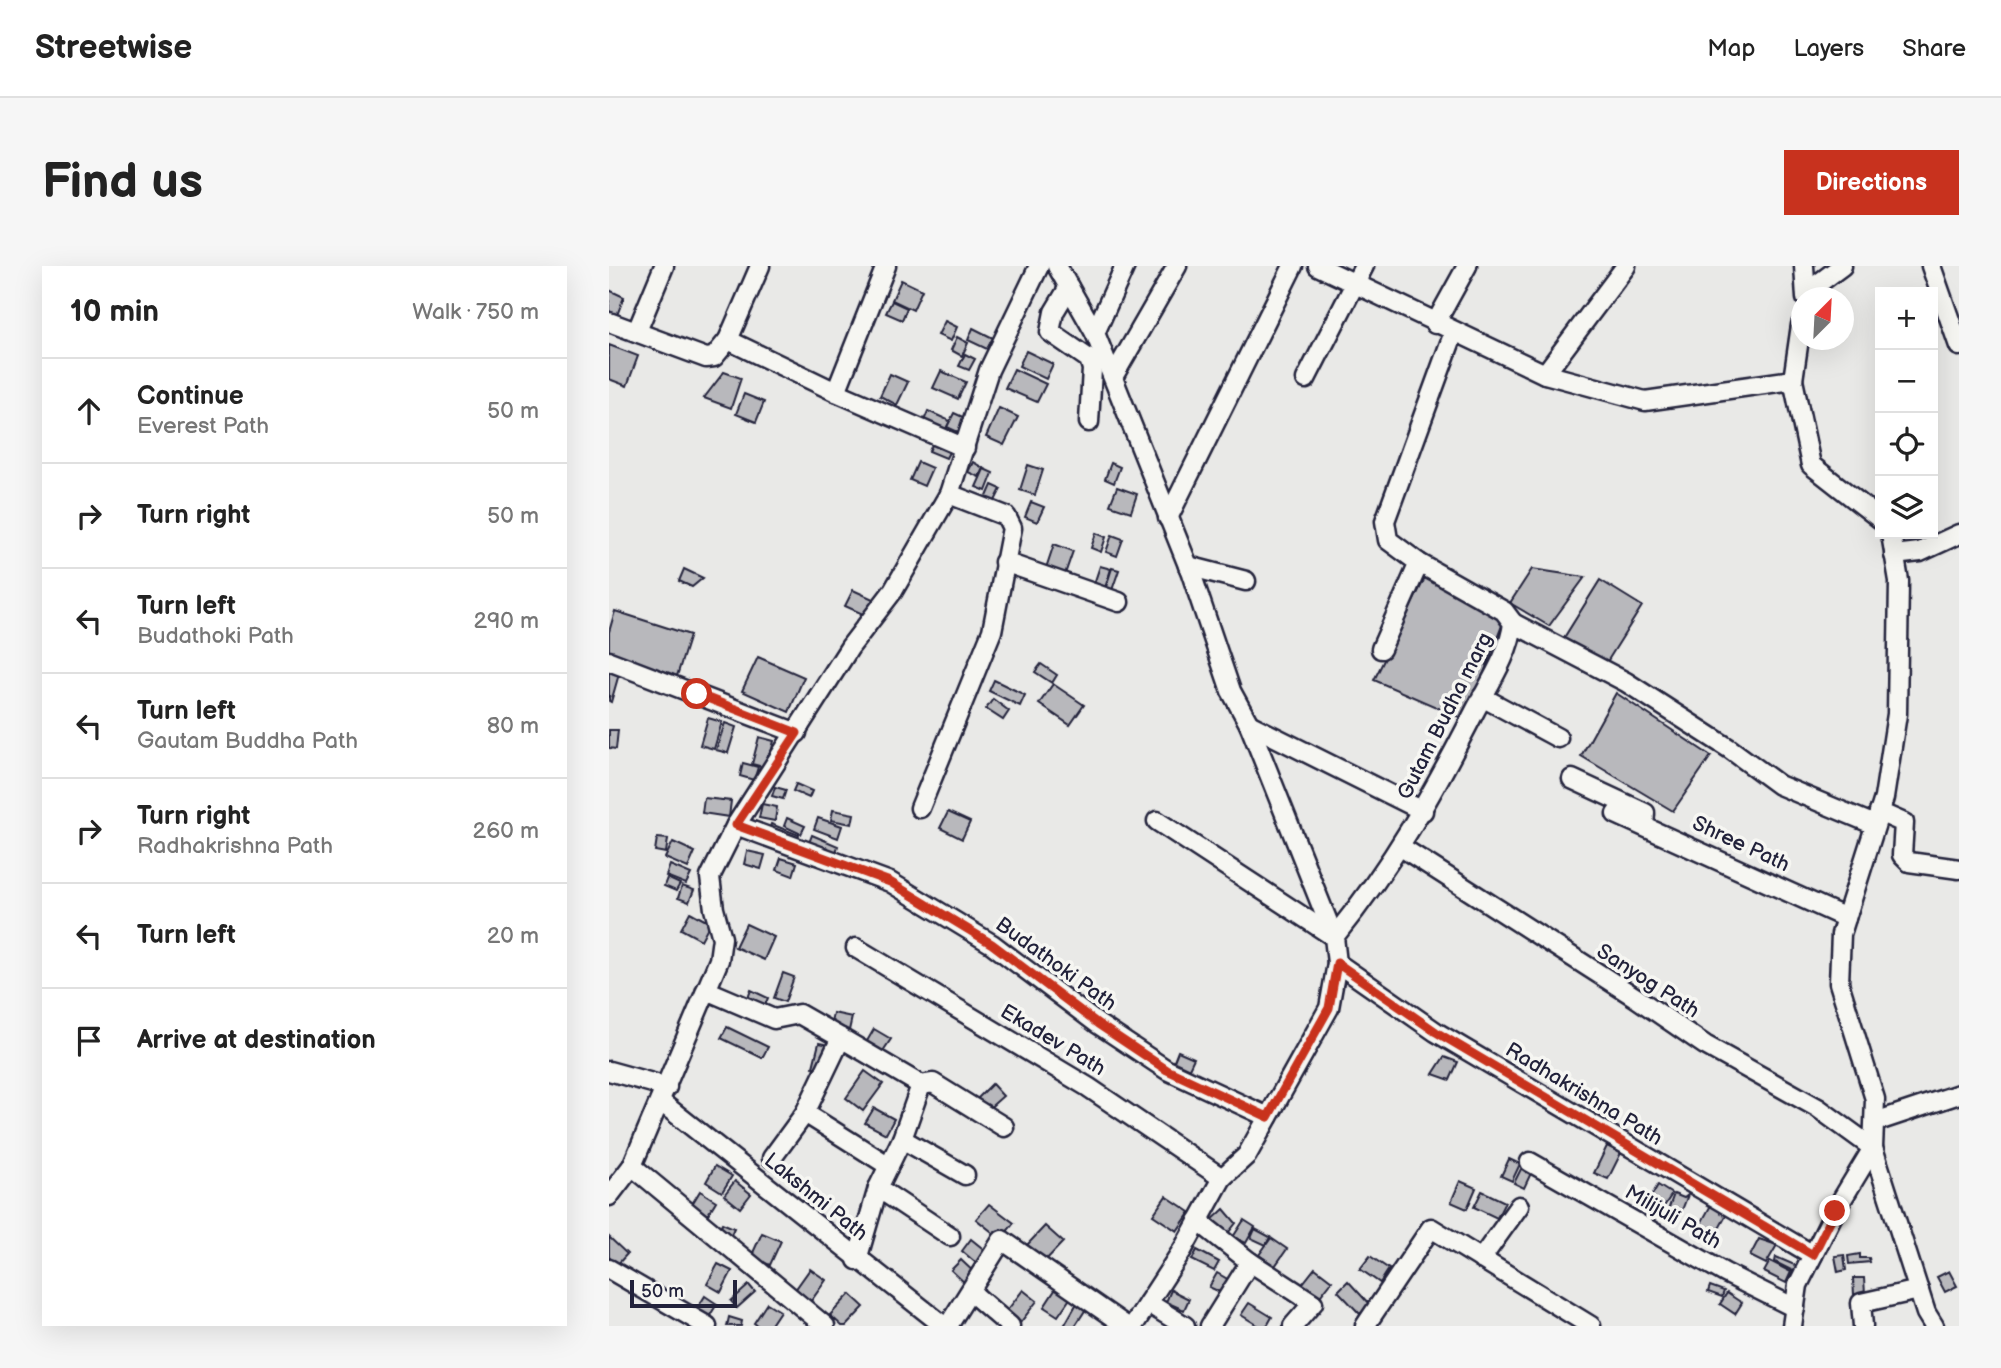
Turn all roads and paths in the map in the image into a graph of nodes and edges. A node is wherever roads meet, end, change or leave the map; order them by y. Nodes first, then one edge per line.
1 (664, 266) edge
2 (760, 266) edge
3 (886, 266) edge
4 (1039, 266) edge
5 (1057, 266) edge
6 (1125, 266) edge
7 (1177, 266) edge
8 (1293, 266) edge
9 (1318, 266) edge
10 (1364, 266) edge
11 (1467, 266) edge
12 (1626, 266) edge
13 (1804, 266) edge
14 (1842, 266) edge
15 (1931, 266) edge
16 (1355, 285) junction
17 (1069, 287) junction
18 (1806, 287) edge
19 (1817, 287) edge
20 (609, 322) edge
21 (1435, 324) junction
22 (637, 331) junction
23 (1454, 332) junction
24 (1095, 333) junction
25 (727, 340) junction
26 (1959, 346) edge
27 (1797, 350) edge
28 (1545, 374) junction
29 (1113, 377) junction
30 (1306, 379) dead end
31 (1793, 380) junction
32 (836, 392) junction
33 (1089, 422) dead end
34 (965, 448) junction
35 (950, 494) junction
36 (1875, 515) edge
37 (1168, 518) junction
38 (1959, 534) edge
39 (1892, 539) edge
40 (1894, 555) junction
41 (1004, 562) junction
42 (1419, 563) junction
43 (1188, 566) junction
44 (1247, 580) dead end
45 (1119, 602) dead end
46 (1513, 623) junction
47 (1381, 649) dead end
48 (609, 661) edge
49 (1482, 697) junction
50 (1249, 724) junction
51 (797, 733) junction
52 (1558, 738) dead end
53 (1572, 779) dead end
54 (921, 808) dead end
55 (1423, 811) junction
56 (1616, 814) dead end
57 (1877, 818) junction
58 (1157, 821) dead end
59 (736, 825) junction
60 (1643, 826) junction
61 (1401, 847) junction
62 (1959, 869) edge
63 (1846, 918) junction
64 (1334, 937) junction
65 (856, 947) dead end
66 (1337, 963) junction
67 (702, 998) junction
68 (841, 1038) junction
69 (609, 1071) edge
70 (921, 1085) junction
71 (664, 1094) junction
72 (1959, 1094) edge
73 (805, 1113) junction
74 (1268, 1117) junction
75 (1875, 1122) junction
76 (1004, 1126) dead end
77 (902, 1139) junction
78 (1873, 1148) junction
79 (772, 1158) dead end
80 (1530, 1162) dead end
81 (632, 1166) junction
82 (889, 1166) junction
83 (965, 1175) dead end
84 (1222, 1178) junction
85 (878, 1188) junction
86 (609, 1196) edge
87 (1519, 1206) dead end
88 (1198, 1221) junction
89 (950, 1236) dead end
90 (1813, 1255) junction
91 (1481, 1259) junction
92 (857, 1260) junction
93 (1250, 1262) junction
94 (609, 1269) edge
95 (1919, 1290) junction
96 (971, 1293) junction
97 (1148, 1303) junction
98 (1794, 1317) edge
99 (707, 1326) edge
100 (825, 1326) edge
101 (946, 1326) edge
102 (1010, 1326) edge
103 (1126, 1326) edge
104 (1133, 1326) edge
105 (1185, 1326) edge
106 (1210, 1326) edge
107 (1293, 1326) edge
108 (1365, 1326) edge
109 (1591, 1326) edge
110 (1863, 1326) edge
111 (1934, 1326) edge

1 - 22 street
2 - 25 street
3 - 32 street
4 - 34 street
5 - 17 street
6 - 24 street
7 - 29 street
8 - 37 street
9 - 16 street
10 - 16 street
11 - 21 street
12 - 28 street
13 - 18 street
14 - 19 street
15 - 26 street
16 - 21 street
16 - 30 street
17 - 24 street
17 - 33 street
20 - 22 street
21 - 23 street
22 - 25 street
23 - 28 street
23 - 42 street, Gutam Budha marg
24 - 29 street
25 - 32 street
27 - 31 street
28 - 31 street
29 - 37 street
31 - 36 street
32 - 34 street
34 - 35 street
35 - 41 street
35 - 51 street
37 - 43 street
38 - 40 street
39 - 40 street
40 - 57 street
41 - 45 street
41 - 54 street
42 - 46 street, Gutam Budha marg
42 - 47 street
43 - 44 street
43 - 50 street
46 - 49 street, Gutam Budha marg
46 - 57 street
48 - 51 street
49 - 52 street
49 - 55 street, Gutam Budha marg
50 - 55 street
50 - 64 street
51 - 59 street
53 - 60 street
55 - 61 street, Gutam Budha marg
56 - 60 street, Shree Path
57 - 62 street
57 - 63 street
58 - 64 street
59 - 67 street
59 - 74 street, Budathoki Path
60 - 63 street, Shree Path
61 - 64 street, Gutam Budha marg
61 - 78 street, Sanyog Path
63 - 75 street
64 - 66 street
65 - 84 street, Ekadev Path
66 - 74 street
66 - 90 street, Radhakrishna Path
67 - 68 street
67 - 71 street
68 - 70 street
68 - 73 street
69 - 71 street
70 - 76 street
70 - 77 street
71 - 81 street
71 - 92 street, Lakshmi Path
72 - 75 street
73 - 79 street
73 - 82 street
74 - 84 street
75 - 78 street
77 - 82 street
77 - 83 street
78 - 90 street
78 - 95 street
80 - 98 street, Milijuli Path
81 - 86 street
81 - 100 street
82 - 85 street
84 - 88 street
85 - 89 street
85 - 92 street
87 - 91 street
88 - 93 street
88 - 97 street
90 - 98 street
91 - 108 street
91 - 109 street
92 - 101 street, Lakshmi Path
93 - 106 street
93 - 107 street
94 - 99 street
95 - 110 street
95 - 111 street
96 - 101 street
96 - 102 street
96 - 103 street
97 - 104 street
97 - 105 street

